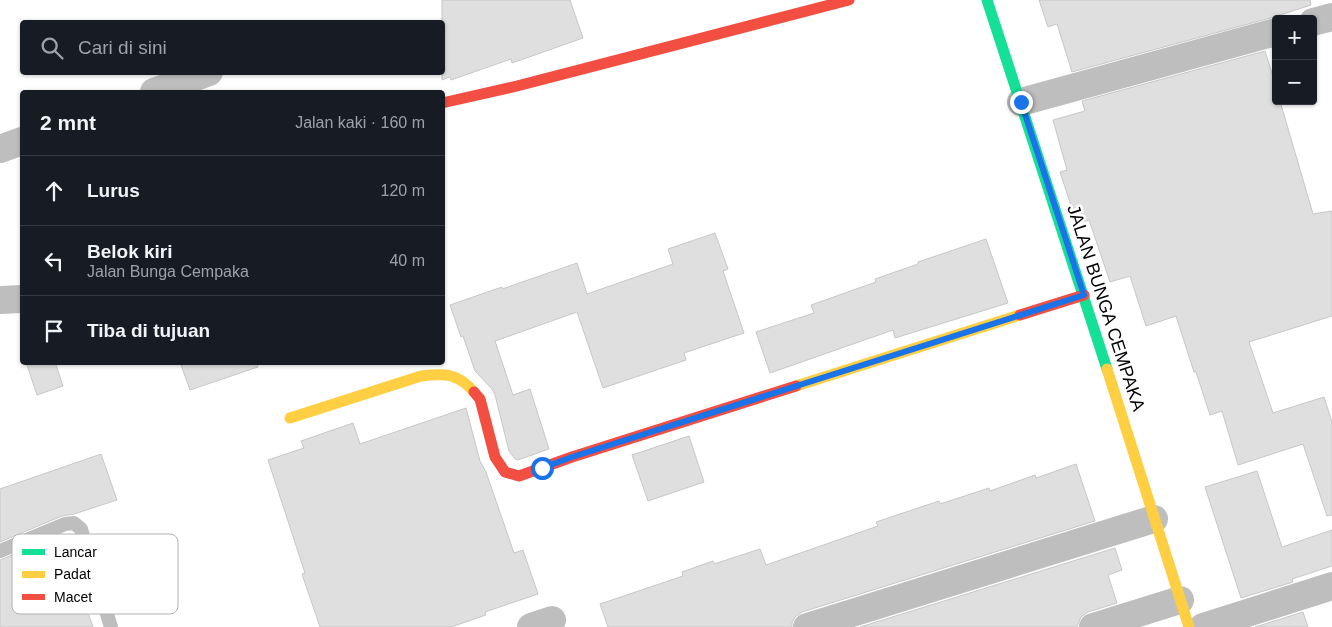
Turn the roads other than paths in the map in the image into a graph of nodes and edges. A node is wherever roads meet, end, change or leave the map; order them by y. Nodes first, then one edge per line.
1 (849, 0) edge
2 (987, 0) edge
3 (1332, 17) edge
4 (1317, 21) edge
5 (1272, 33) edge
6 (201, 75) edge
7 (160, 90) edge
8 (445, 102) edge
9 (1021, 102) junction
10 (20, 142) edge
11 (0, 149) edge
12 (1084, 295) junction
13 (20, 299) edge
14 (0, 300) edge
15 (290, 418) dead end
16 (1154, 519) junction
17 (41, 534) edge
18 (83, 534) edge
19 (12, 546) edge
20 (0, 551) edge
21 (1332, 586) edge
22 (1180, 600) junction
23 (107, 614) edge
24 (111, 627) edge
25 (807, 627) edge
26 (1093, 627) edge
27 (1189, 627) edge
28 (1203, 627) edge

1 - 8 street
2 - 9 street, JALAN BUNGA CEMPAKA
3 - 4 street
5 - 9 street
6 - 7 street
9 - 12 street, JALAN BUNGA CEMPAKA
10 - 11 street
12 - 15 street
12 - 16 street, JALAN BUNGA CEMPAKA
13 - 14 street
16 - 22 street, JALAN BUNGA CEMPAKA
16 - 25 street
17 - 18 lane
19 - 20 lane
21 - 28 street
22 - 26 street
22 - 27 street, JALAN BUNGA CEMPAKA
23 - 24 lane

